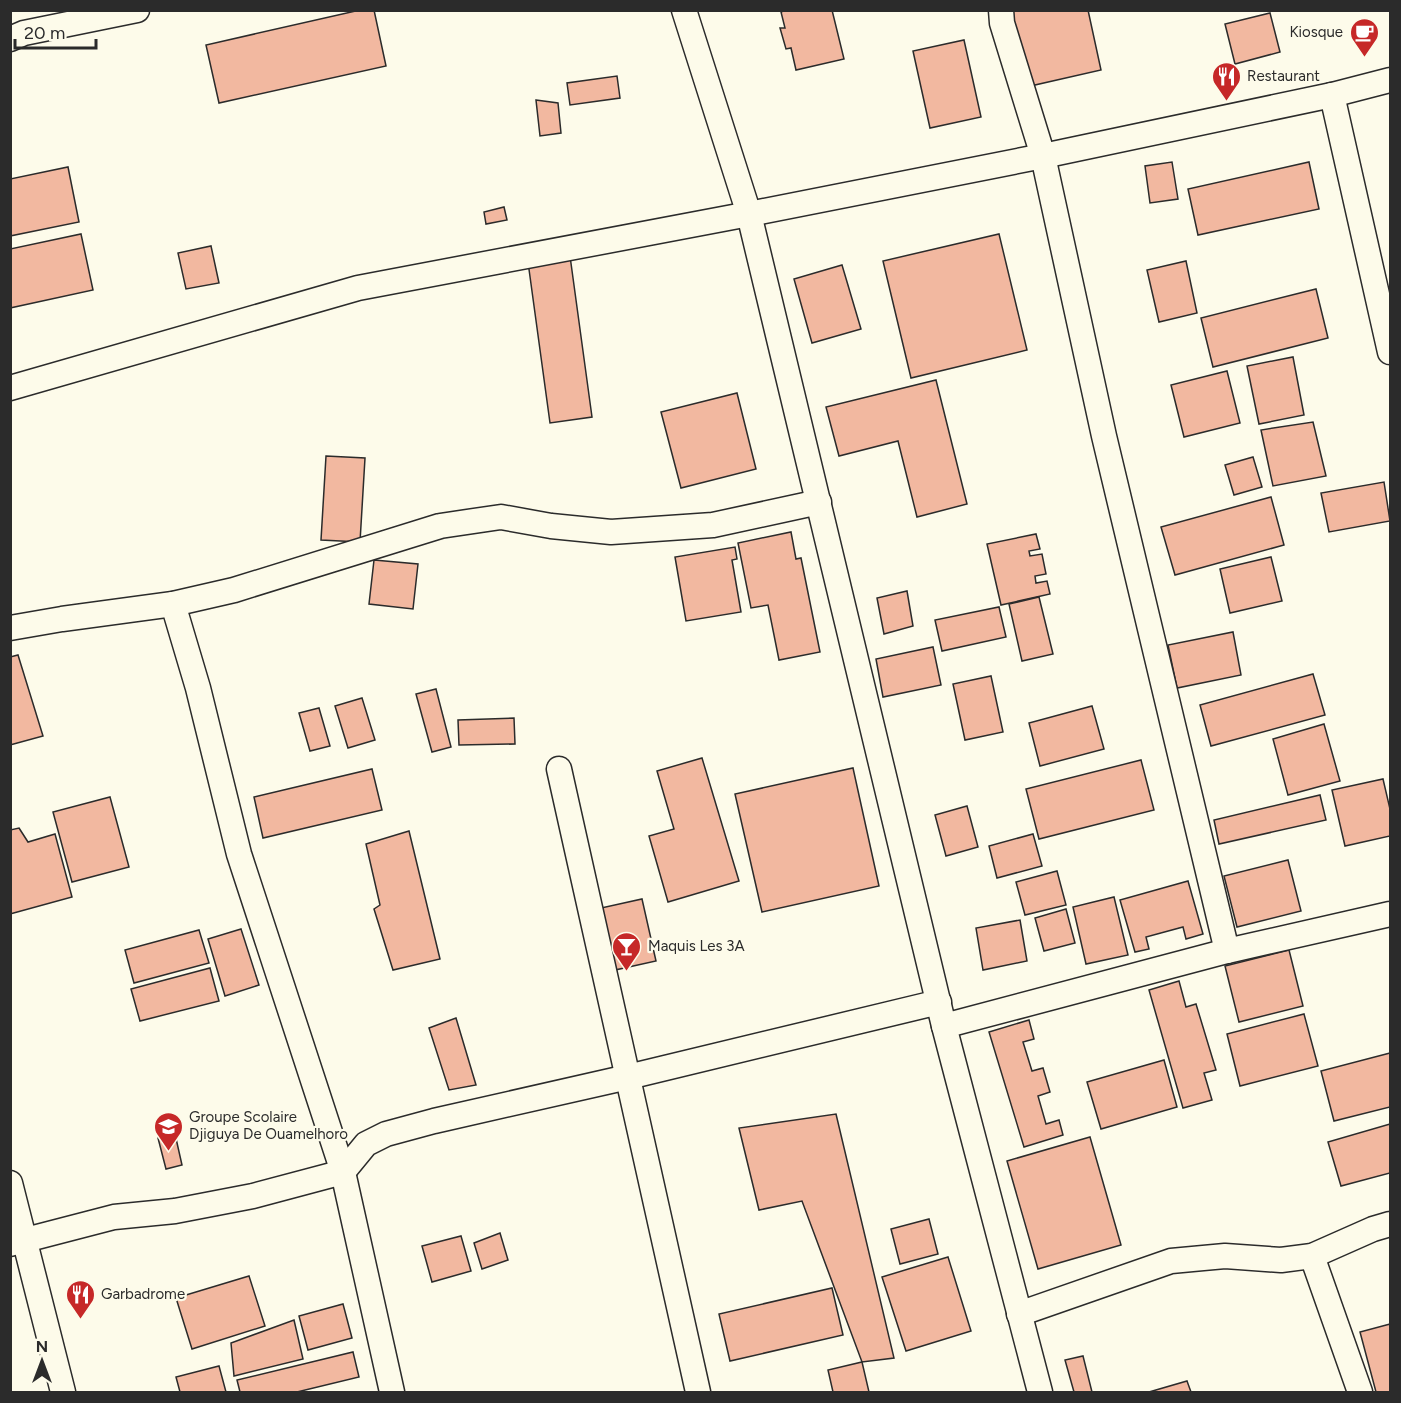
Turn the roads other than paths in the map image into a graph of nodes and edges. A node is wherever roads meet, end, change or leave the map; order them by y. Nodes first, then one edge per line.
1 (136, 10) edge
2 (684, 10) edge
3 (1001, 10) edge
4 (10, 39) edge
5 (1390, 80) edge
6 (1332, 95) junction
7 (1043, 156) junction
8 (749, 214) junction
9 (1390, 352) edge
10 (10, 388) edge
11 (819, 502) junction
12 (173, 604) junction
13 (10, 628) edge
14 (559, 769) dead end
15 (1390, 914) edge
16 (1227, 951) junction
17 (939, 1002) junction
18 (945, 1026) junction
19 (628, 1077) junction
20 (343, 1172) junction
21 (10, 1183) edge
22 (1390, 1224) edge
23 (17, 1241) edge
24 (1312, 1256) junction
25 (1019, 1314) junction
26 (63, 1392) edge
27 (392, 1392) edge
28 (698, 1392) edge
29 (1040, 1392) edge
30 (1360, 1392) edge

1 - 4 street
2 - 8 street
3 - 7 street
5 - 6 street
6 - 7 street
6 - 9 street
7 - 8 street
7 - 16 street
8 - 10 street
8 - 11 street
11 - 12 street
11 - 17 street
12 - 13 street
12 - 20 street
14 - 19 street
15 - 16 street
16 - 18 street
17 - 18 street
17 - 19 street
18 - 25 street
19 - 20 street
19 - 28 street
20 - 23 street
20 - 27 street
21 - 23 street
22 - 24 street
23 - 26 street
24 - 25 street
24 - 30 street
25 - 29 street

